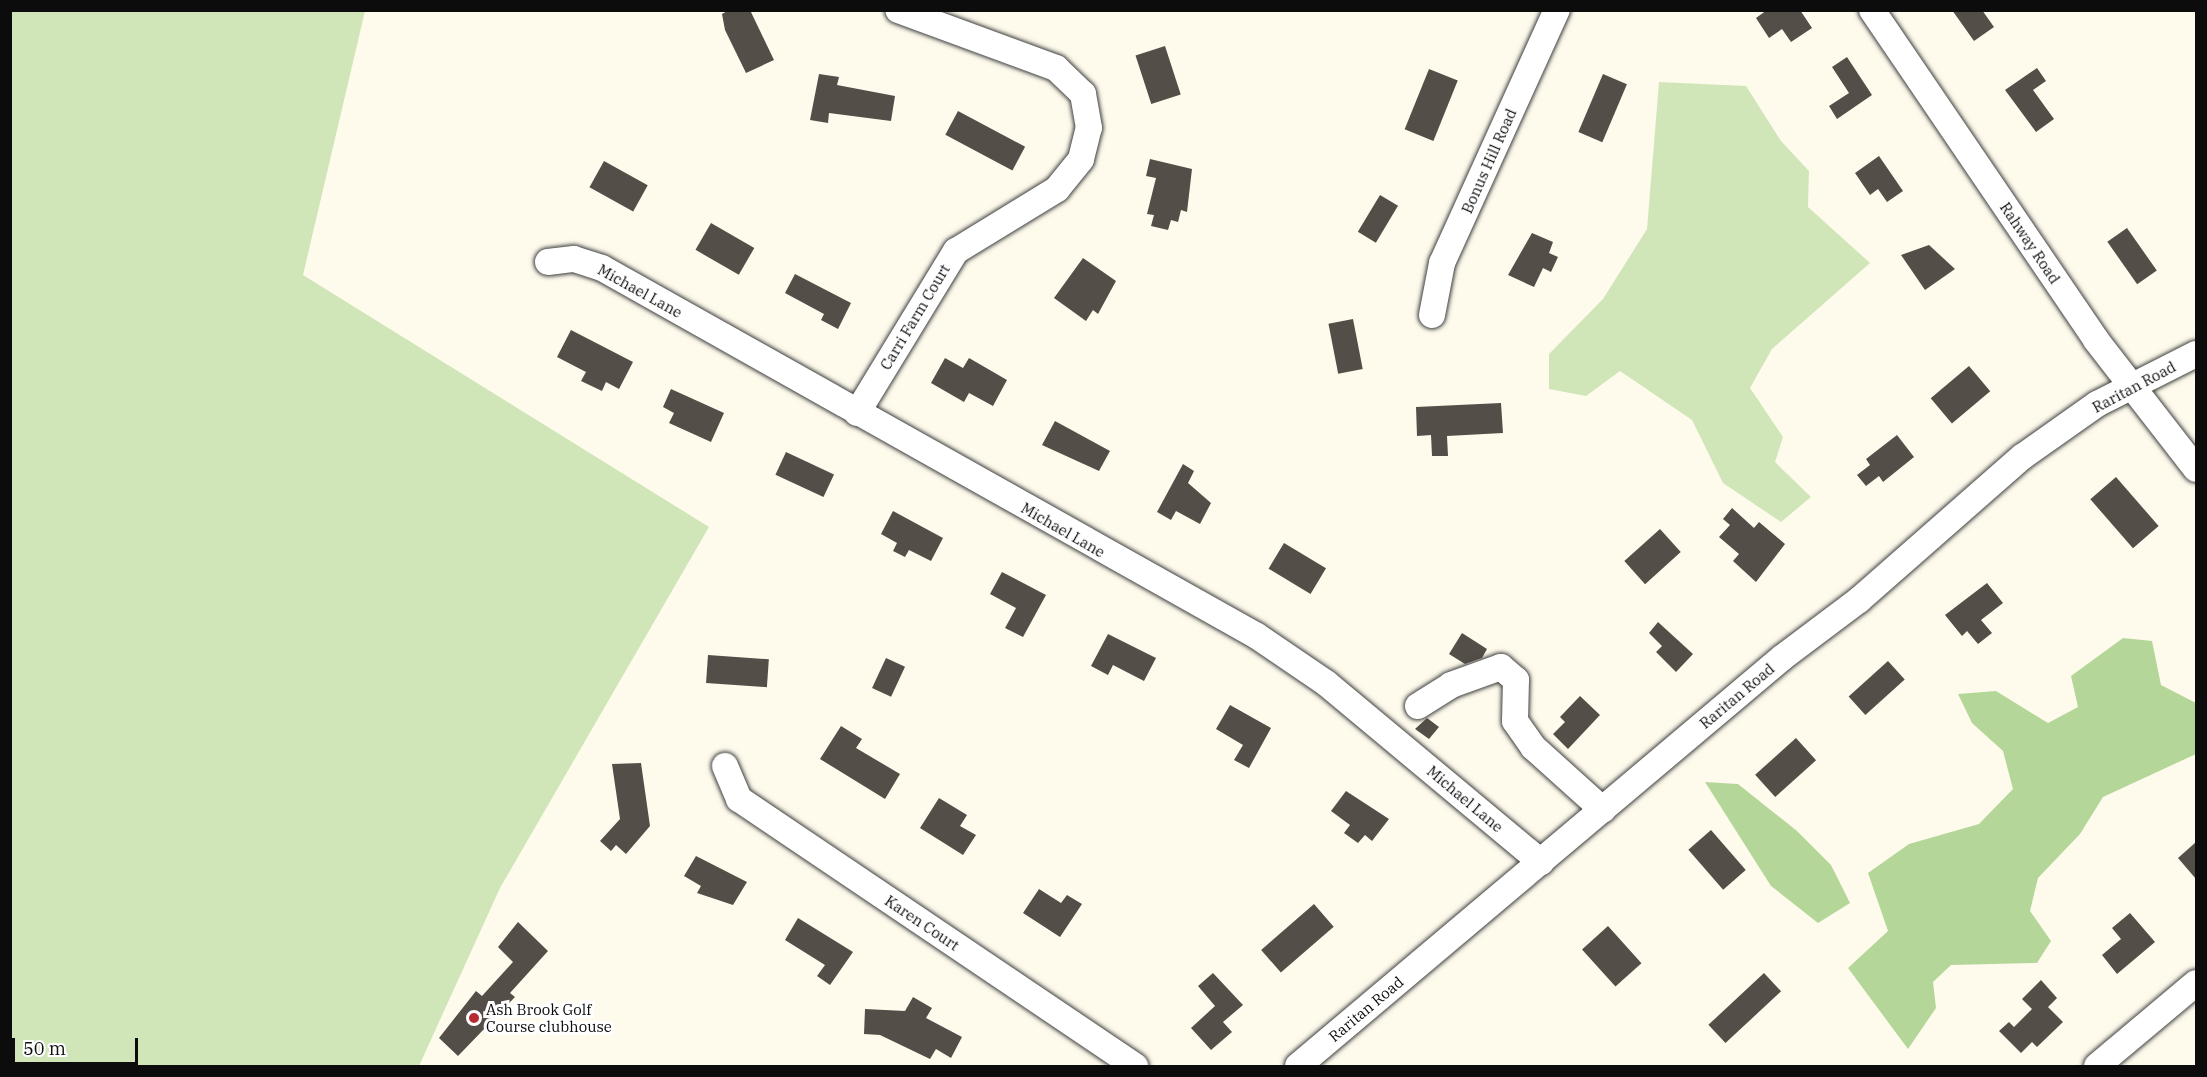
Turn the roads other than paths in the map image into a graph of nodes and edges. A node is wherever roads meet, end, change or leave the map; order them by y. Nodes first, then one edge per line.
1 (898, 10) edge
2 (1557, 10) edge
3 (1872, 10) edge
4 (548, 262) dead end
5 (1432, 315) dead end
6 (2196, 354) edge
7 (2130, 387) junction
8 (857, 413) junction
9 (2196, 469) edge
10 (1418, 706) dead end
11 (725, 766) dead end
12 (1604, 810) junction
13 (1542, 862) junction
14 (2196, 984) edge
15 (1135, 1066) edge
16 (1298, 1066) edge
17 (2097, 1066) edge

1 - 8 street, Carri Farm Court
2 - 5 street, Bonus Hill Road
3 - 7 street, Rahway Road
4 - 8 street, Michael Lane
6 - 7 street, Raritan Road
7 - 9 street, Rahway Road
7 - 12 street, Raritan Road
8 - 13 street, Michael Lane
10 - 12 street
11 - 15 street, Karen Court
12 - 13 street, Raritan Road
13 - 16 street, Raritan Road
14 - 17 street

